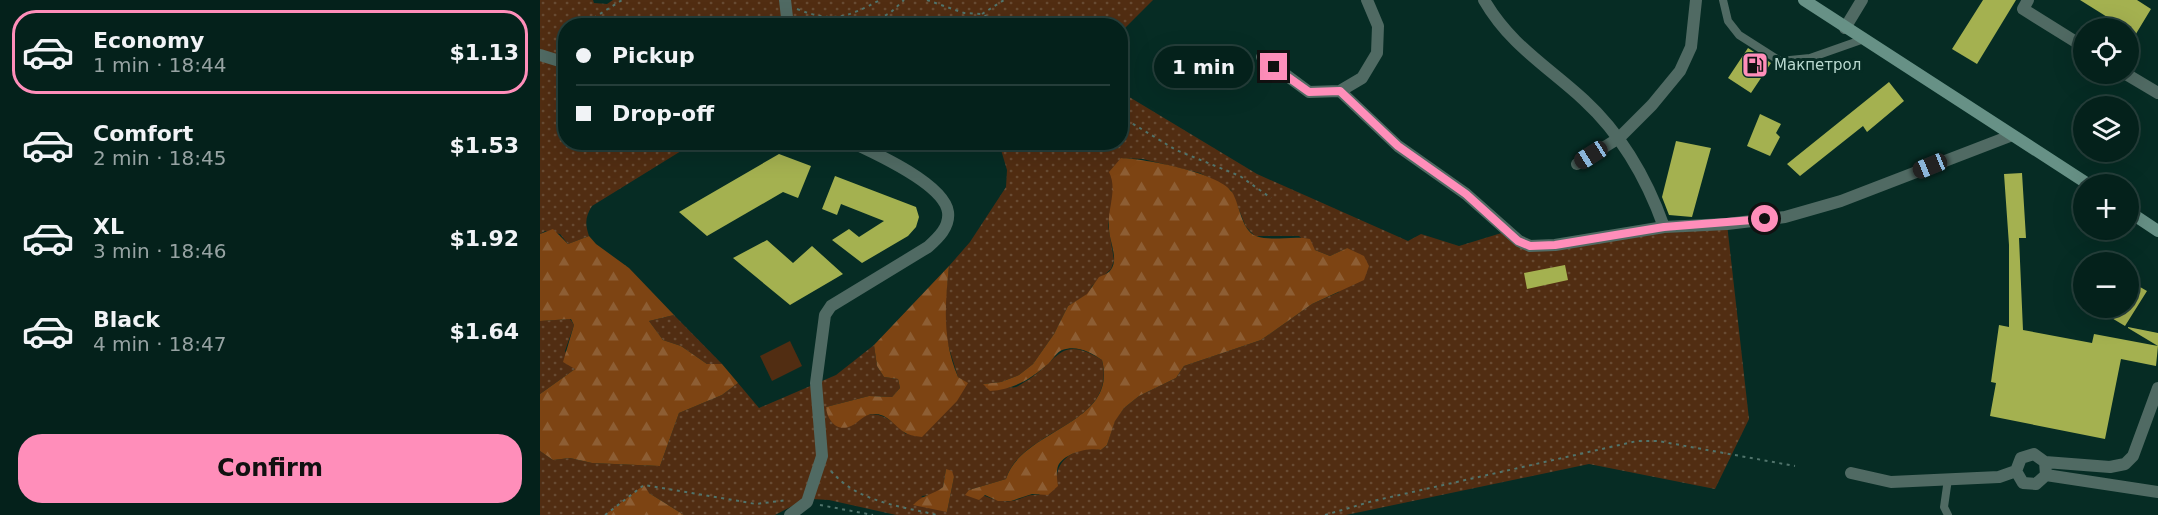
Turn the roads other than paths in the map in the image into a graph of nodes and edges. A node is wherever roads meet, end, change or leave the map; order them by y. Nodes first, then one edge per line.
1 (1366, 0) edge
2 (1484, 0) edge
3 (1696, 0) edge
4 (1723, 0) edge
5 (1804, 0) edge
6 (1862, 0) edge
7 (2028, 0) edge
8 (786, 2) edge
9 (787, 18) edge
10 (1845, 28) junction
11 (1864, 39) junction
12 (2073, 39) edge
13 (540, 55) edge
14 (1262, 57) dead end
15 (558, 61) edge
16 (2139, 82) edge
17 (1340, 91) junction
18 (2158, 93) edge
19 (2010, 136) junction
20 (1619, 138) junction
21 (866, 150) edge
22 (1577, 164) dead end
23 (2073, 175) edge
24 (2139, 218) edge
25 (1664, 227) junction
26 (2158, 231) edge
27 (2158, 388) edge
28 (2045, 462) junction
29 (2016, 471) junction
30 (1851, 473) dead end
31 (2046, 475) junction
32 (1948, 479) junction
33 (2158, 492) edge
34 (790, 515) edge
35 (1948, 515) edge

1 - 17 street
2 - 20 street
3 - 20 street
4 - 11 lane
5 - 10 street
6 - 10 street
7 - 12 street
8 - 9 street
10 - 11 street
11 - 19 street
13 - 15 street
14 - 17 street
16 - 18 street
17 - 25 street
19 - 23 street
19 - 25 street
20 - 22 street
20 - 25 street
21 - 34 street
24 - 26 street
27 - 28 street
28 - 29 street
28 - 31 street
29 - 31 street
29 - 32 street
30 - 32 street
31 - 33 street
32 - 35 lane

